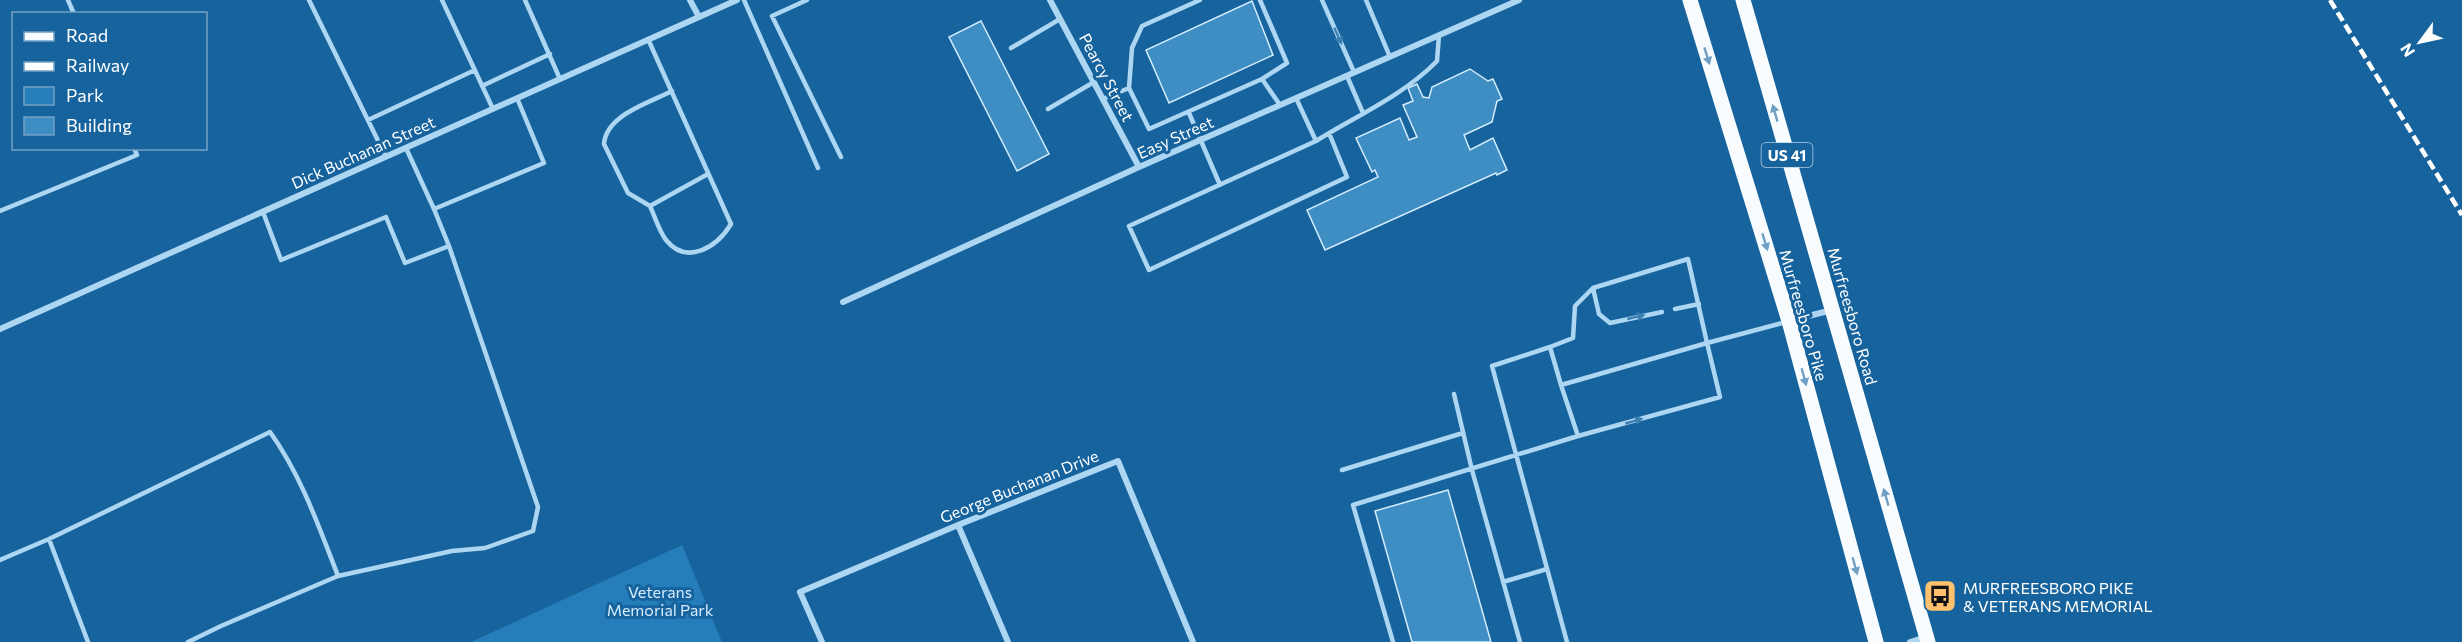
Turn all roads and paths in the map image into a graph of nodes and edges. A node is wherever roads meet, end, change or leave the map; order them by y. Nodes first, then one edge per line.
1 (309, 0) edge
2 (442, 0) edge
3 (525, 0) edge
4 (690, 0) edge
5 (737, 0) edge
6 (744, 0) edge
7 (807, 0) edge
8 (1050, 0) edge
9 (1200, 0) edge
10 (1260, 0) edge
11 (1322, 0) edge
12 (1366, 0) edge
13 (1518, 0) edge
14 (1690, 0) edge
15 (1743, 0) edge
16 (699, 17) junction
17 (1060, 19) junction
18 (1438, 35) junction
19 (648, 39) junction
20 (1011, 48) dead end
21 (549, 54) junction
22 (1390, 57) junction
23 (475, 70) junction
24 (1354, 72) junction
25 (1347, 76) junction
26 (560, 79) junction
27 (1262, 79) junction
28 (1094, 82) junction
29 (482, 86) junction
30 (1130, 88) junction
31 (672, 91) junction
32 (517, 98) junction
33 (1296, 98) junction
34 (1103, 99) junction
35 (1280, 105) junction
36 (493, 109) junction
37 (1048, 109) dead end
38 (1189, 113) junction
39 (1363, 113) junction
40 (368, 120) junction
41 (1329, 133) junction
42 (1199, 141) junction
43 (1316, 141) junction
44 (406, 148) junction
45 (135, 150) edge
46 (386, 157) junction
47 (841, 157) dead end
48 (1139, 167) junction
49 (818, 168) dead end
50 (708, 174) junction
51 (1220, 185) junction
52 (650, 206) junction
53 (434, 209) junction
54 (0, 211) edge
55 (263, 212) junction
56 (449, 246) junction
57 (1593, 288) junction
58 (843, 302) dead end
59 (1699, 304) junction
60 (1675, 309) dead end
61 (1832, 310) junction
62 (1662, 312) dead end
63 (1789, 321) junction
64 (0, 329) edge
65 (1707, 343) junction
66 (1550, 347) junction
67 (1561, 385) junction
68 (1454, 394) dead end
69 (1463, 433) junction
70 (1578, 436) junction
71 (1516, 456) junction
72 (1342, 470) dead end
73 (1472, 470) junction
74 (957, 525) junction
75 (49, 539) junction
76 (0, 560) edge
77 (1547, 569) junction
78 (338, 576) junction
79 (1503, 582) junction
80 (1927, 640) edge
81 (88, 642) edge
82 (188, 642) edge
83 (822, 642) edge
84 (1008, 642) edge
85 (1193, 642) edge
86 (1393, 642) edge
87 (1520, 642) edge
88 (1567, 642) edge
89 (1876, 642) edge
90 (1910, 642) edge

1 - 40 lane
2 - 23 lane
3 - 21 lane
4 - 16 street
5 - 16 street, Dick Buchanan Street
6 - 49 lane
7 - 47 lane
8 - 17 street, Pearcy Street
9 - 30 lane
10 - 27 lane
11 -> 24 lane
12 - 22 lane
13 - 18 street, Easy Street
14 -> 63 main road, Murfreesboro Pike
61 -> 15 main road, Murfreesboro Road / US 41
16 - 19 street, Dick Buchanan Street
17 - 20 lane
17 - 28 street, Pearcy Street
18 - 22 street, Easy Street
18 - 39 lane
19 - 26 street, Dick Buchanan Street
19 - 31 lane
21 - 26 lane
21 - 29 lane
22 - 24 street, Easy Street
23 - 29 lane
23 - 40 lane
24 - 25 street, Easy Street
25 - 33 street, Easy Street
25 - 39 lane
26 - 32 street, Dick Buchanan Street
27 - 35 lane
27 - 38 lane
28 - 34 street, Pearcy Street
28 - 37 lane
29 - 36 lane
30 - 34 lane
30 - 38 lane
31 - 50 lane
31 - 52 lane
32 - 36 street, Dick Buchanan Street
32 - 53 lane
33 - 35 street, Easy Street
33 - 43 lane
34 - 48 street, Pearcy Street
35 - 42 street, Easy Street
36 - 44 street, Dick Buchanan Street
38 - 42 lane
39 - 41 lane
40 - 46 lane
41 - 43 lane
41 - 51 lane
42 - 48 street, Easy Street
42 - 51 lane
43 - 51 lane
44 - 46 street, Dick Buchanan Street
44 - 53 lane
45 - 54 lane
46 - 55 street, Dick Buchanan Street
48 - 58 street, Easy Street
50 - 52 lane
50 - 52 lane
53 - 56 lane
55 - 56 lane
55 - 64 street, Dick Buchanan Street
56 - 78 lane
57 - 59 lane
57 -> 62 lane
57 - 66 lane
59 - 60 lane
59 - 65 lane
61 - 63 street
80 -> 61 main road, Murfreesboro Road / US 41
63 - 65 lane
63 -> 89 main road, Murfreesboro Pike
65 - 67 lane
70 -> 65 lane
66 - 67 lane
66 - 71 lane
67 - 70 lane
68 - 69 lane
69 - 72 lane
69 - 73 lane
70 - 71 lane
71 - 73 lane
71 - 77 lane
73 - 79 lane
73 - 86 lane
74 - 83 street, George Buchanan Drive
74 - 84 street
74 - 85 street, George Buchanan Drive
75 - 76 lane
75 - 78 lane
75 - 81 lane
77 - 79 lane
77 - 88 lane
78 - 82 lane
79 - 87 lane
80 - 90 street

